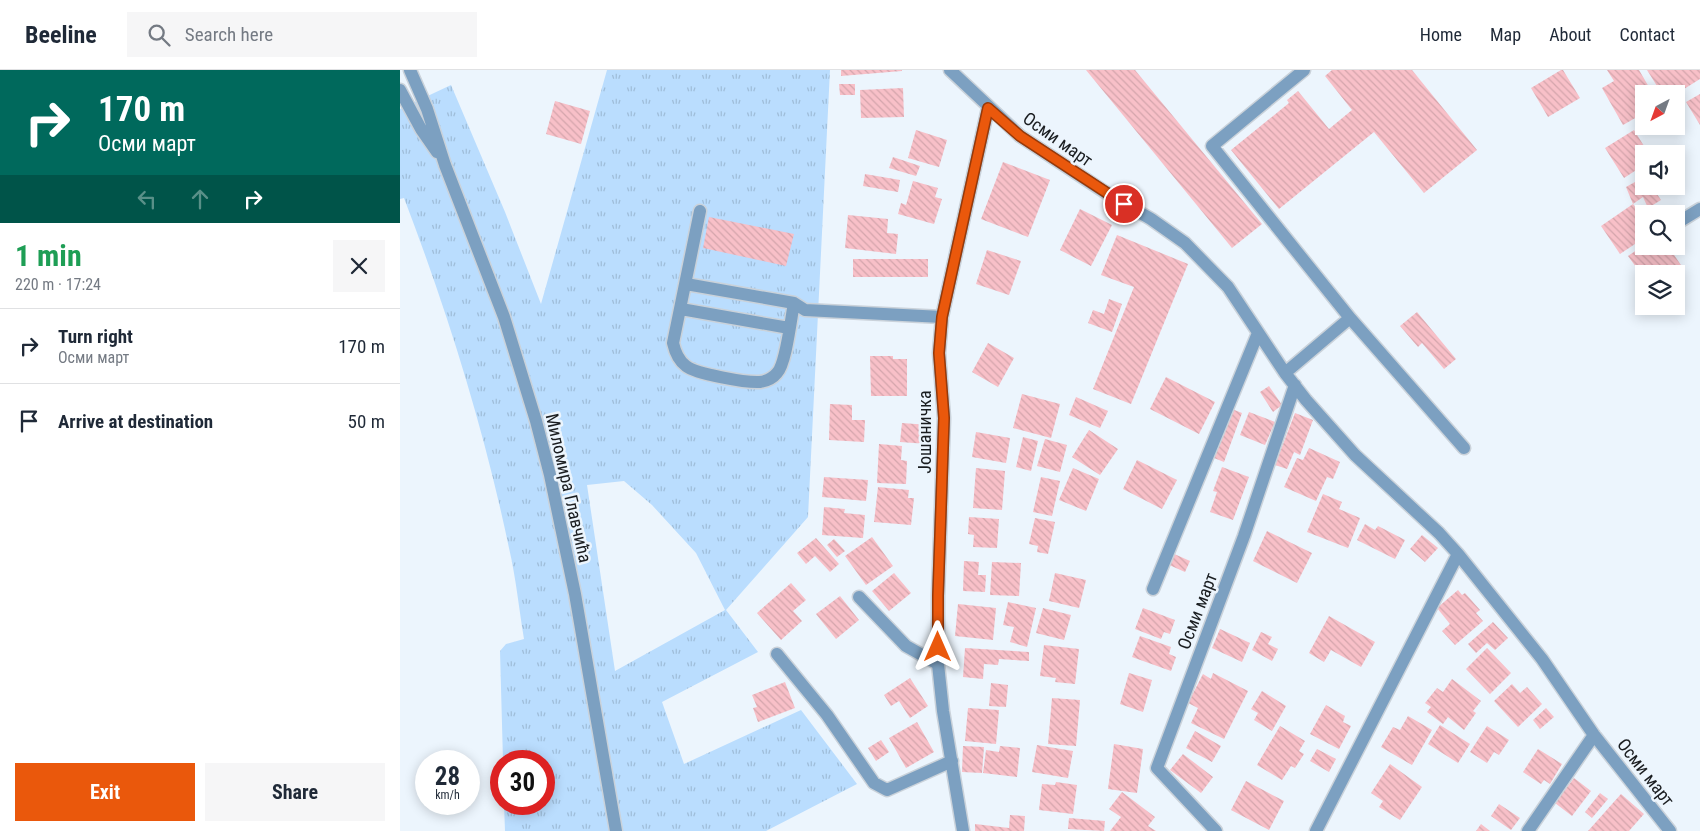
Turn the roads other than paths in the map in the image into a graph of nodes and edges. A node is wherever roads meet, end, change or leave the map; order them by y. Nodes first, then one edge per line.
1 (410, 70) edge
2 (950, 70) edge
3 (1304, 70) edge
4 (400, 90) edge
5 (988, 108) junction
6 (445, 165) junction
7 (1700, 209) edge
8 (700, 211) dead end
9 (1685, 218) edge
10 (686, 284) junction
11 (794, 303) junction
12 (681, 308) junction
13 (942, 317) junction
14 (1350, 318) junction
15 (789, 328) junction
16 (1258, 333) junction
17 (1285, 373) junction
18 (1295, 385) junction
19 (1464, 448) dead end
20 (1458, 554) junction
21 (1153, 589) dead end
22 (859, 598) dead end
23 (777, 654) dead end
24 (938, 664) junction
25 (1594, 735) junction
26 (952, 761) junction
27 (616, 831) edge
28 (963, 831) edge
29 (1216, 831) edge
30 (1316, 831) edge
31 (1528, 831) edge
32 (1670, 831) edge

1 - 6 street, Миломира Главчића
2 - 5 street, Осми март
3 - 14 street
4 - 6 street, Миломира Главчића
5 - 13 street, Јошаничка
5 - 16 street, Осми март
6 - 27 street, Миломира Главчића
7 - 9 street
8 - 10 street
10 - 11 street
10 - 12 street
11 - 13 street
11 - 15 street
12 - 15 street
12 - 15 street
13 - 24 street, Јошаничка
14 - 17 street
14 - 19 street
16 - 17 street, Осми март
16 - 21 street
17 - 18 street, Осми март
18 - 20 street, Осми март
18 - 29 street, Осми март
20 - 25 street, Осми март
20 - 30 street
22 - 24 street
23 - 26 street
24 - 26 street, Јошаничка
25 - 31 street, Осми март
25 - 32 street, Осми март
26 - 28 street, Јошаничка

